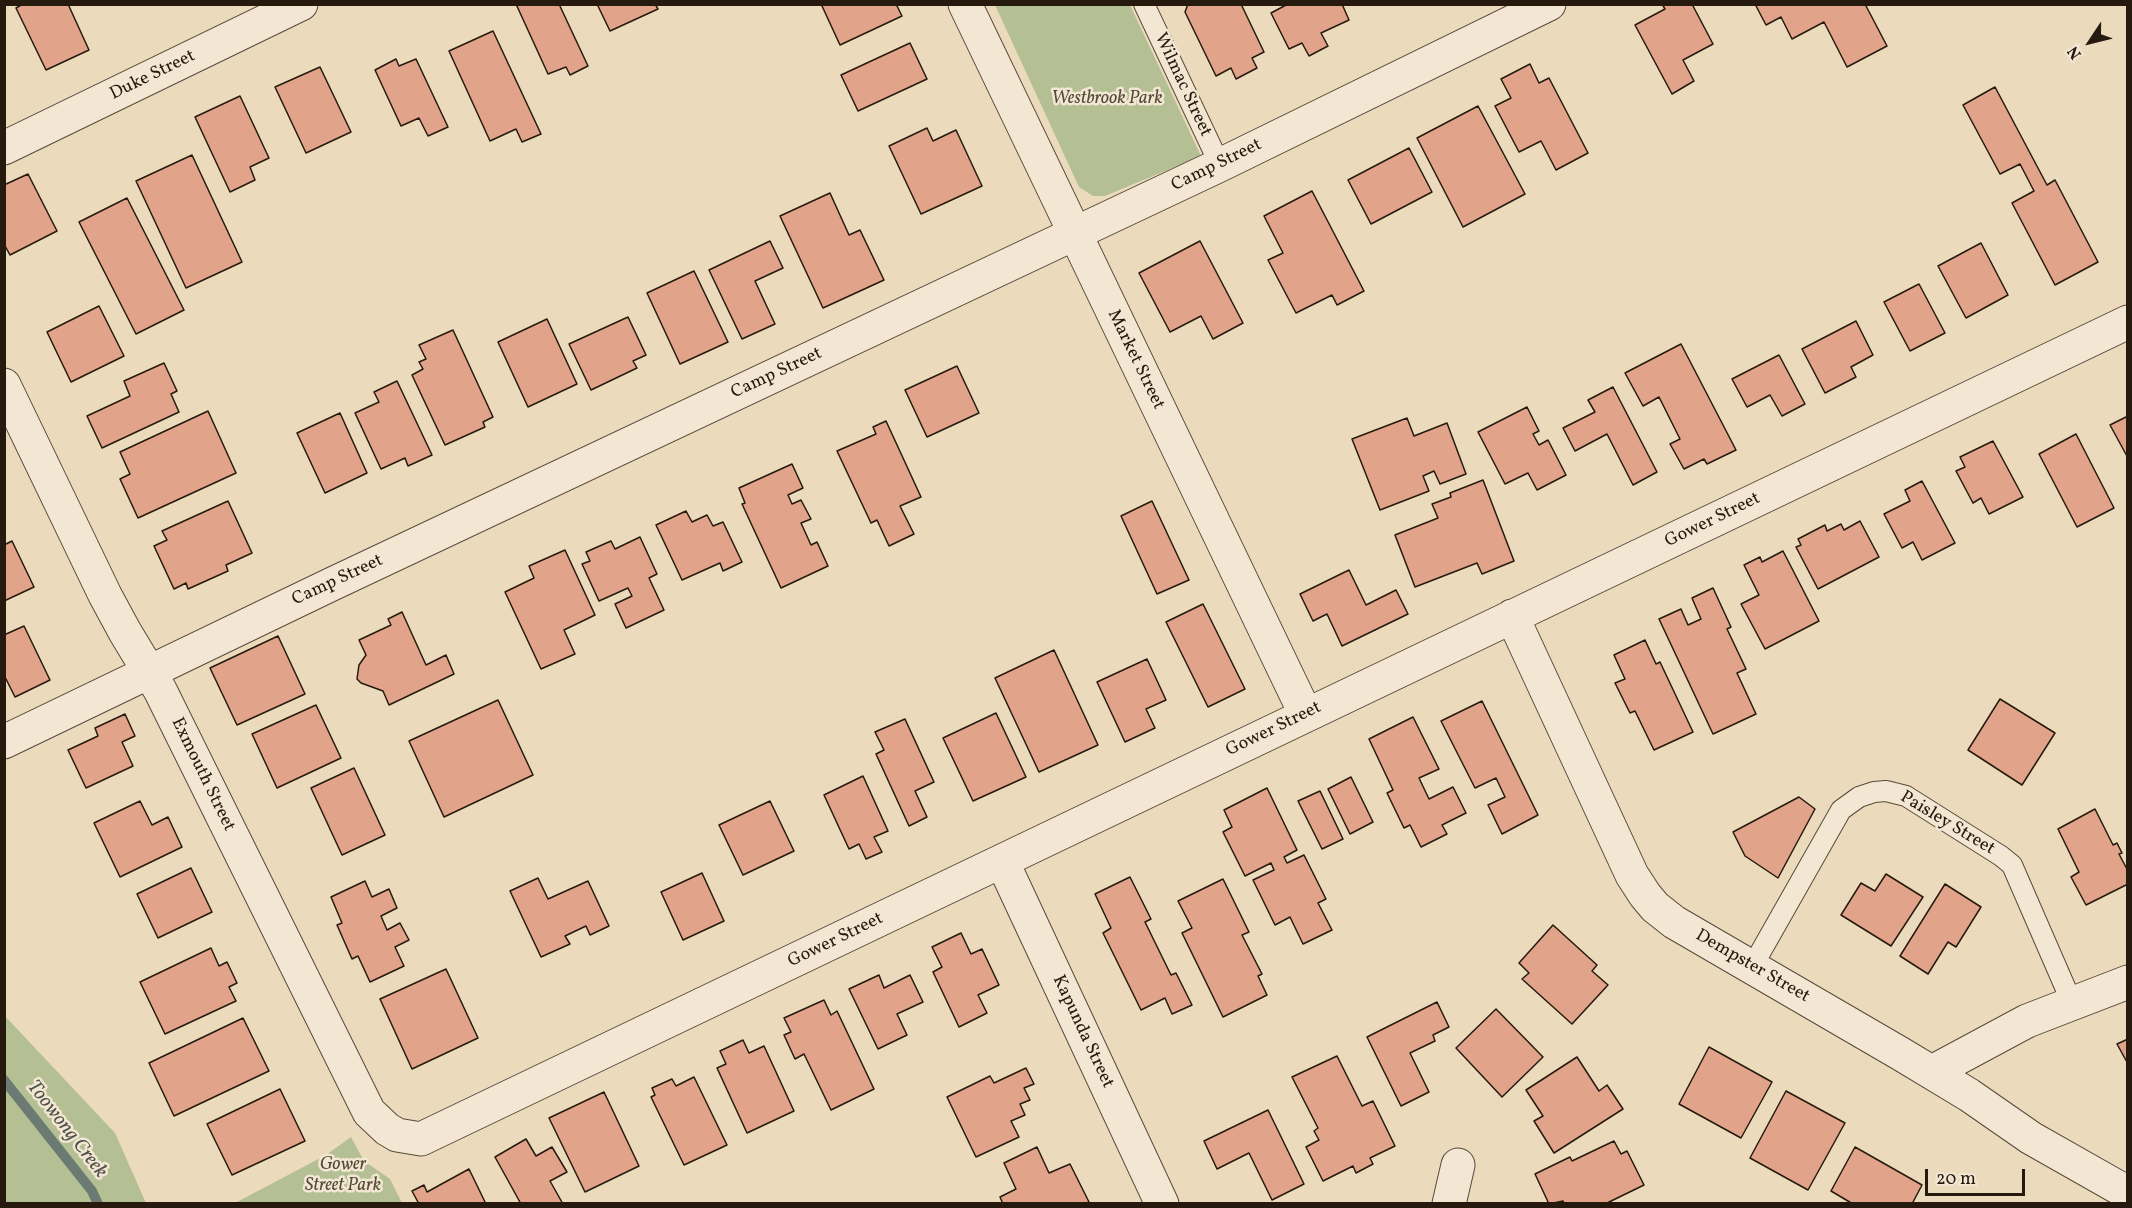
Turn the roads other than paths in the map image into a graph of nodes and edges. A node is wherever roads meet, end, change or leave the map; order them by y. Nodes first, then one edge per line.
1 (301, 4) edge
2 (965, 4) edge
3 (1144, 4) edge
4 (1549, 4) edge
5 (4, 148) edge
6 (1220, 165) junction
7 (1075, 233) junction
8 (2127, 322) edge
9 (4, 385) edge
10 (1512, 616) junction
11 (149, 672) junction
12 (1305, 715) junction
13 (4, 742) edge
14 (1002, 861) junction
15 (1752, 967) junction
16 (2127, 982) edge
17 (2072, 1004) junction
18 (1932, 1072) junction
19 (422, 1139) joint
20 (1458, 1165) dead end
21 (2127, 1193) edge
22 (1162, 1203) edge
23 (1449, 1203) edge

1 - 5 street, Duke Street
2 - 7 street, Market Street
3 - 6 lane, Wilmac Street
4 - 6 street, Camp Street
6 - 7 street, Camp Street
7 - 11 street, Camp Street
7 - 12 street, Market Street
8 - 10 street, Gower Street
9 - 11 street, Exmouth Street
10 - 12 street, Gower Street
10 - 15 street, Dempster Street
11 - 13 street, Camp Street
11 - 19 street, Exmouth Street
12 - 14 street, Gower Street
14 - 19 street, Gower Street
14 - 22 street, Kapunda Street
15 - 17 lane, Paisley Street
15 - 18 street, Dempster Street
16 - 17 street
17 - 18 street
18 - 21 street, Dempster Street
20 - 23 street

